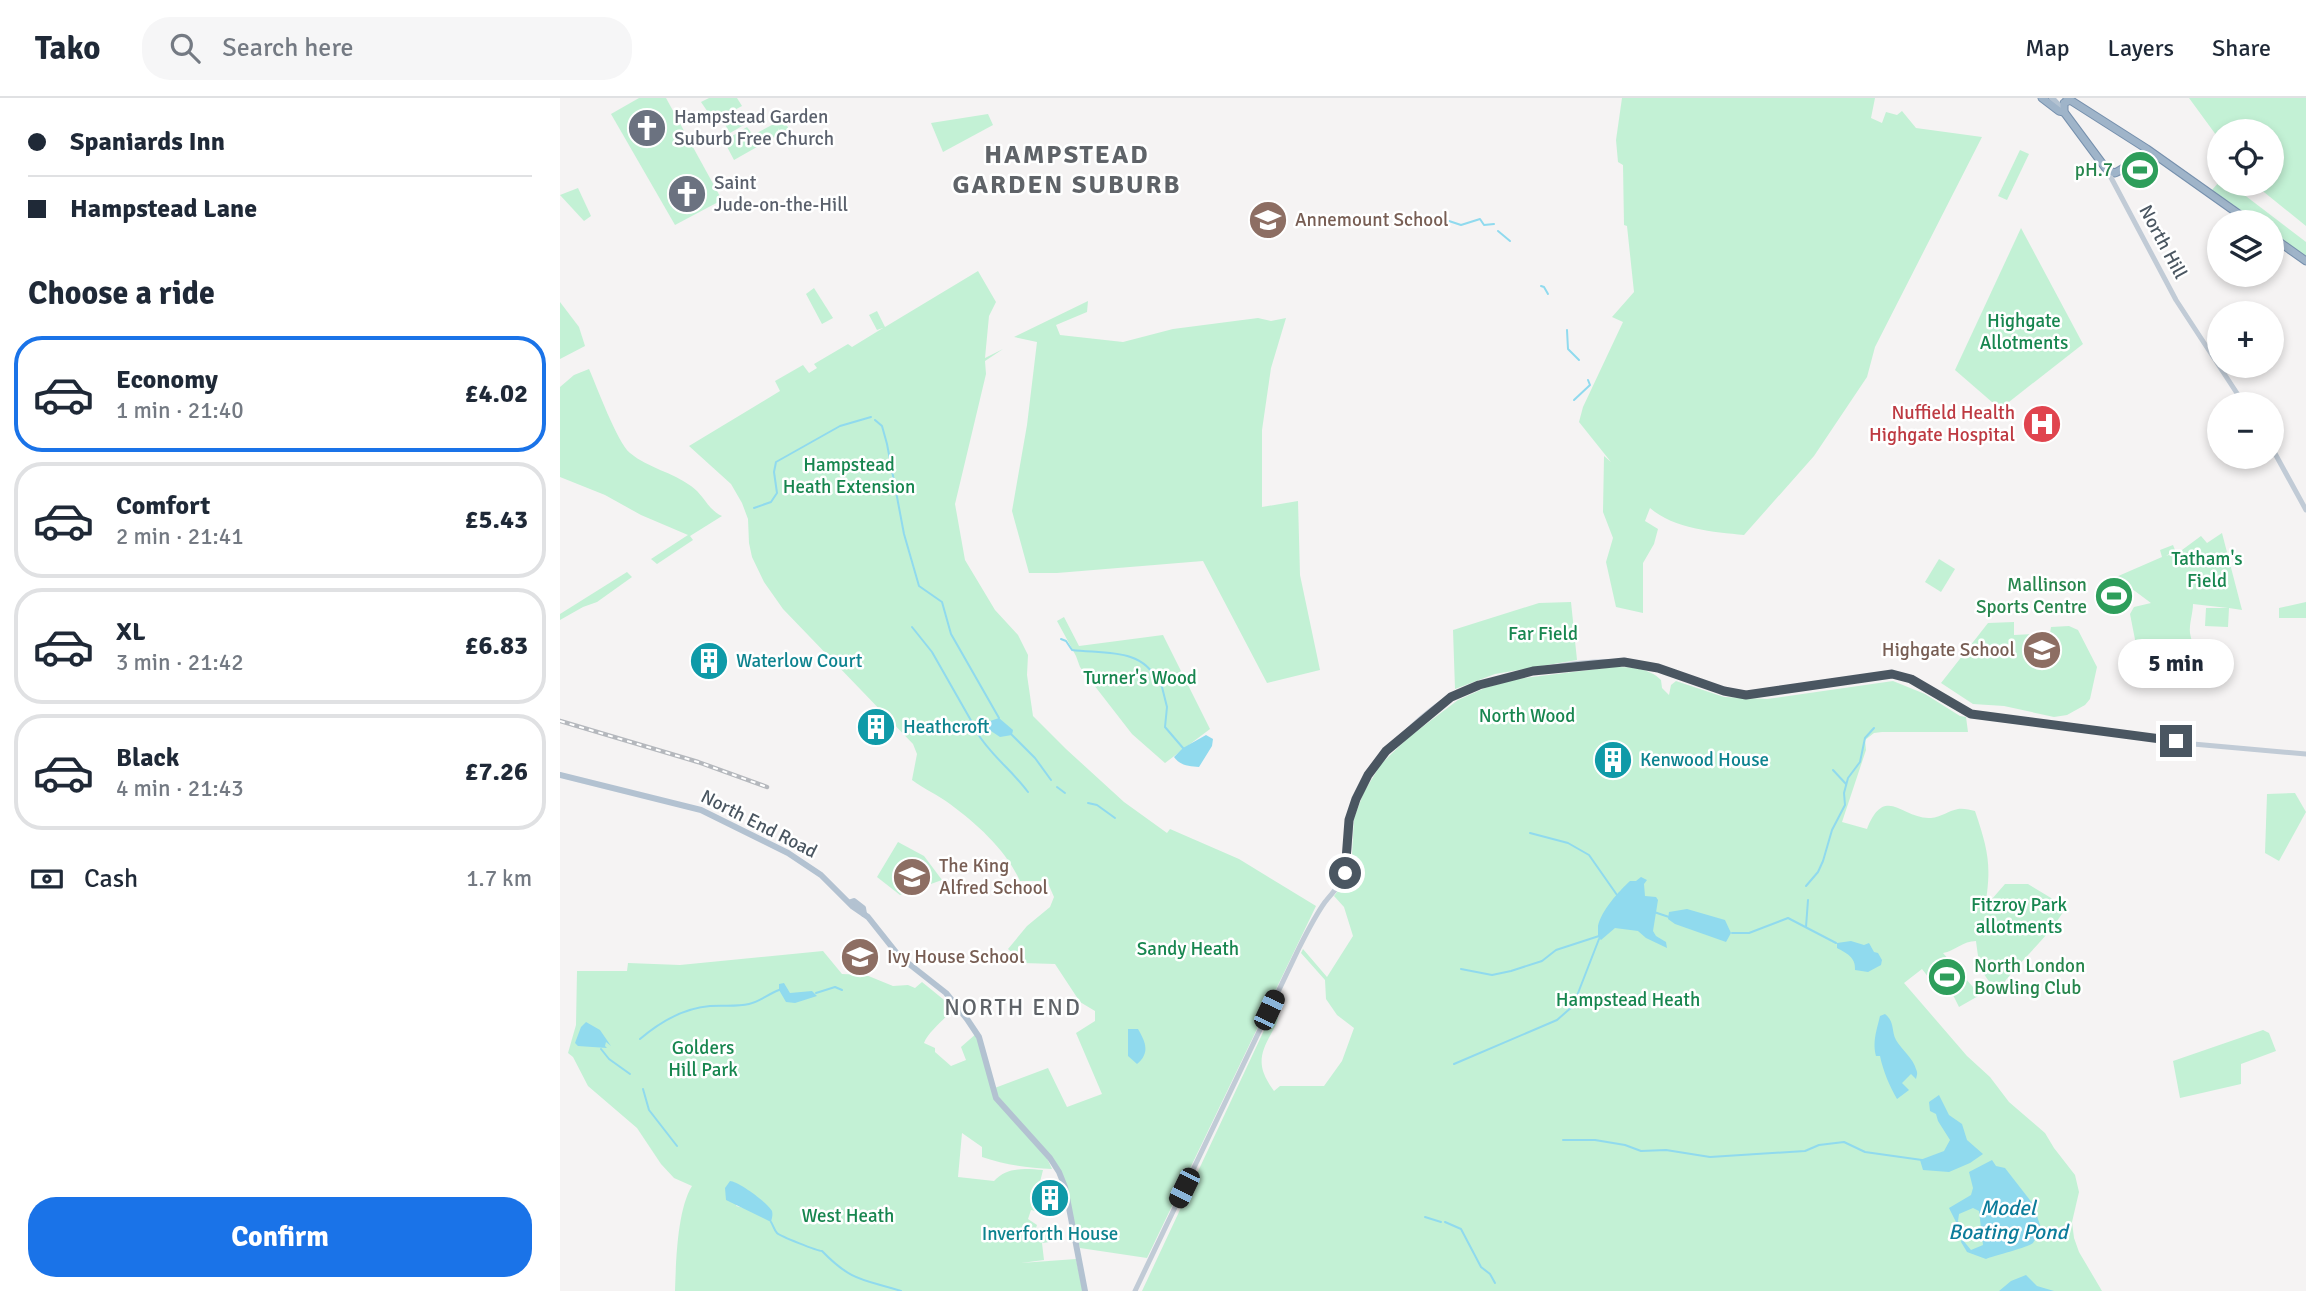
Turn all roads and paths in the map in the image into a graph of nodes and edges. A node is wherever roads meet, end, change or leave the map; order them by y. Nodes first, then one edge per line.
1 (2042, 98) edge
2 (2052, 98) edge
3 (2068, 99) edge
4 (2063, 110) junction
5 (2140, 146) junction
6 (2139, 158) junction
7 (2158, 158) junction
8 (2115, 177) junction
9 (2233, 210) edge
10 (2284, 245) edge
11 (2306, 261) edge
12 (2236, 392) edge
13 (2284, 469) edge
14 (2306, 510) edge
15 (2306, 754) edge
16 (560, 775) edge
17 (1086, 1291) edge
18 (1135, 1291) edge

1 - 4 highway
2 - 4 main road
3 - 4 highway
3 - 5 highway
4 - 8 highway
5 - 6 highway
5 - 7 highway
6 - 7 highway
6 - 8 highway
7 - 9 highway
8 - 12 main road, North Hill
10 - 11 highway
13 - 14 main road
15 - 18 main road
16 - 17 main road, North End Road

